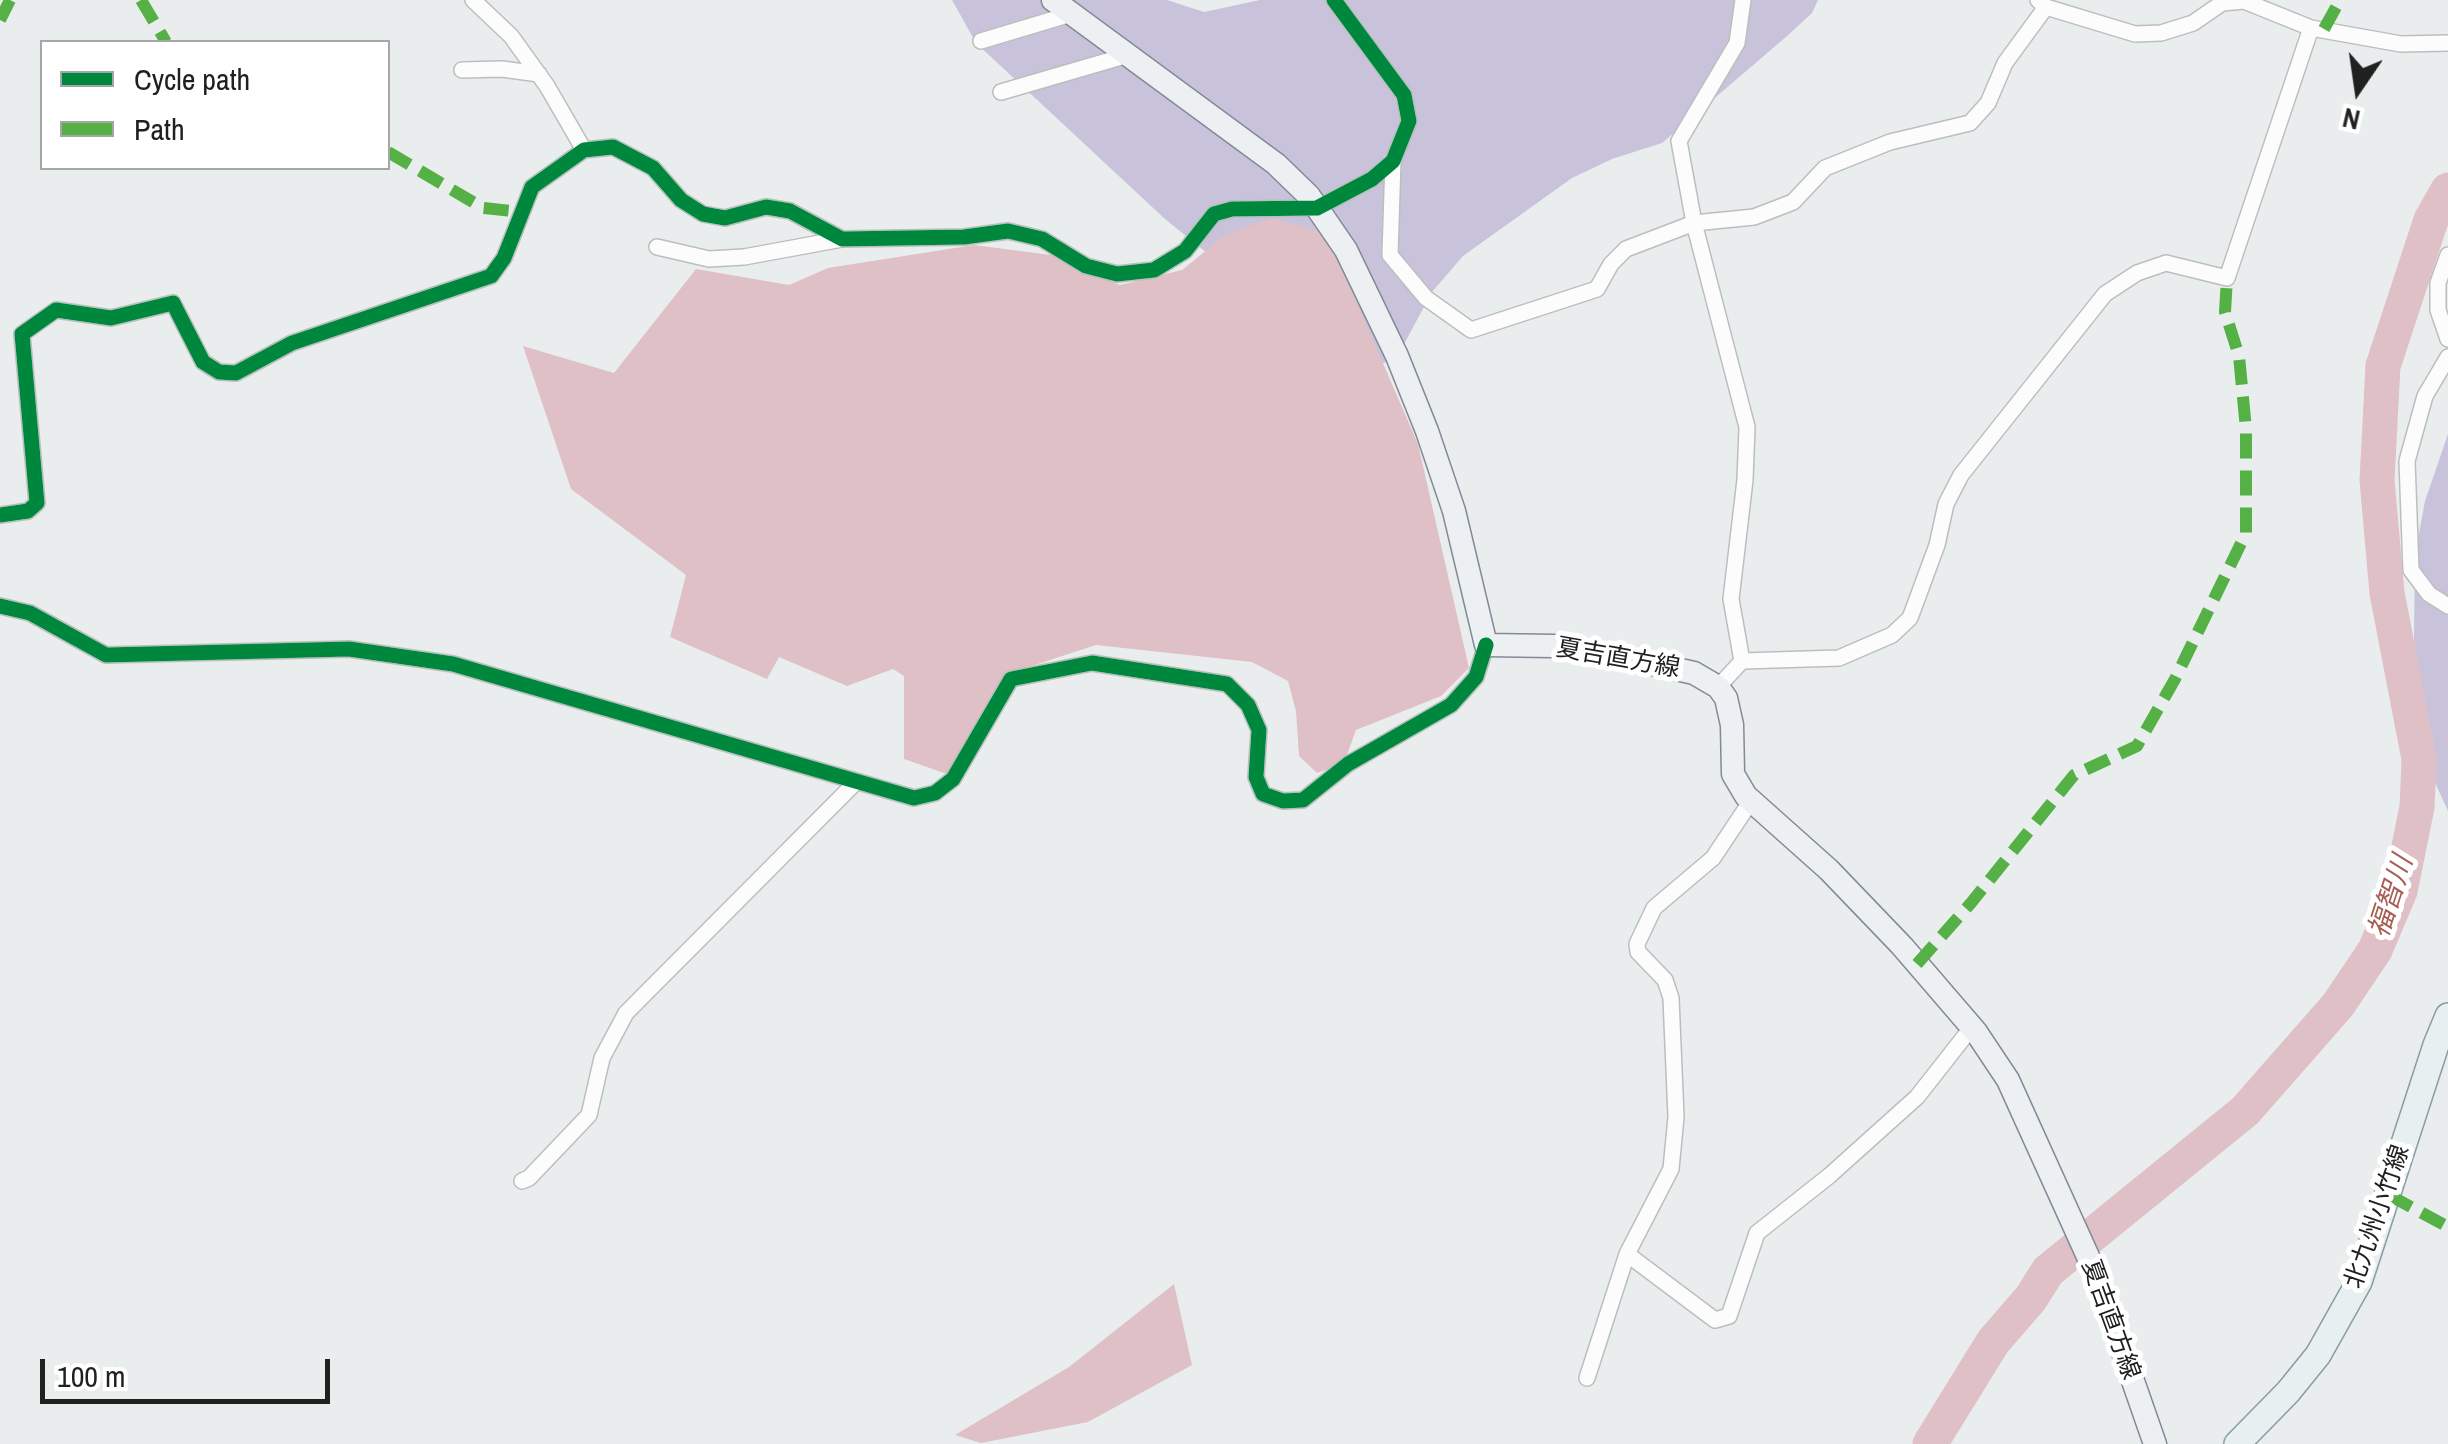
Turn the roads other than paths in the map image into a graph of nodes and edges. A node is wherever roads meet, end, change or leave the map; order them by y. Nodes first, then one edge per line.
1 (473, 0) edge
2 (1334, 0) edge
3 (1743, 0) edge
4 (2042, 3) edge
5 (1062, 7) edge
6 (2311, 28) junction
7 (981, 41) dead end
8 (2448, 43) edge
9 (1128, 56) junction
10 (462, 70) dead end
11 (539, 74) junction
12 (1001, 92) dead end
13 (584, 150) junction
14 (1393, 161) junction
15 (1317, 208) junction
16 (1694, 223) junction
17 (842, 239) junction
18 (657, 246) dead end
19 (2448, 255) edge
20 (2448, 339) edge
21 (2448, 357) edge
22 (0, 515) edge
23 (0, 606) edge
24 (2448, 606) edge
25 (1486, 645) junction
26 (1742, 661) junction
27 (1718, 687) junction
28 (855, 783) junction
29 (1751, 801) junction
30 (2448, 1016) edge
31 (1972, 1027) junction
32 (522, 1181) dead end
33 (1627, 1254) junction
34 (1587, 1378) dead end
35 (2155, 1444) edge
36 (2237, 1444) edge

1 - 11 street
2 - 14 street
3 - 16 street
4 - 6 street
4 - 16 street
5 - 7 street
5 - 9 main road
6 - 8 street
6 - 26 street
9 - 12 street
9 - 15 main road
10 - 11 street
11 - 13 street
13 - 17 street
13 - 22 street
14 - 15 street
14 - 16 street
15 - 17 street
15 - 25 main road
16 - 26 street
17 - 18 street
19 - 20 street
21 - 24 street
23 - 28 street
25 - 27 main road, 夏吉直方線
25 - 28 street
26 - 27 street
27 - 29 main road, 夏吉直方線
28 - 32 street
29 - 31 main road, 夏吉直方線
29 - 33 street
30 - 36 main road, 北九州小竹線
31 - 33 street
31 - 35 main road, 夏吉直方線
33 - 34 street

